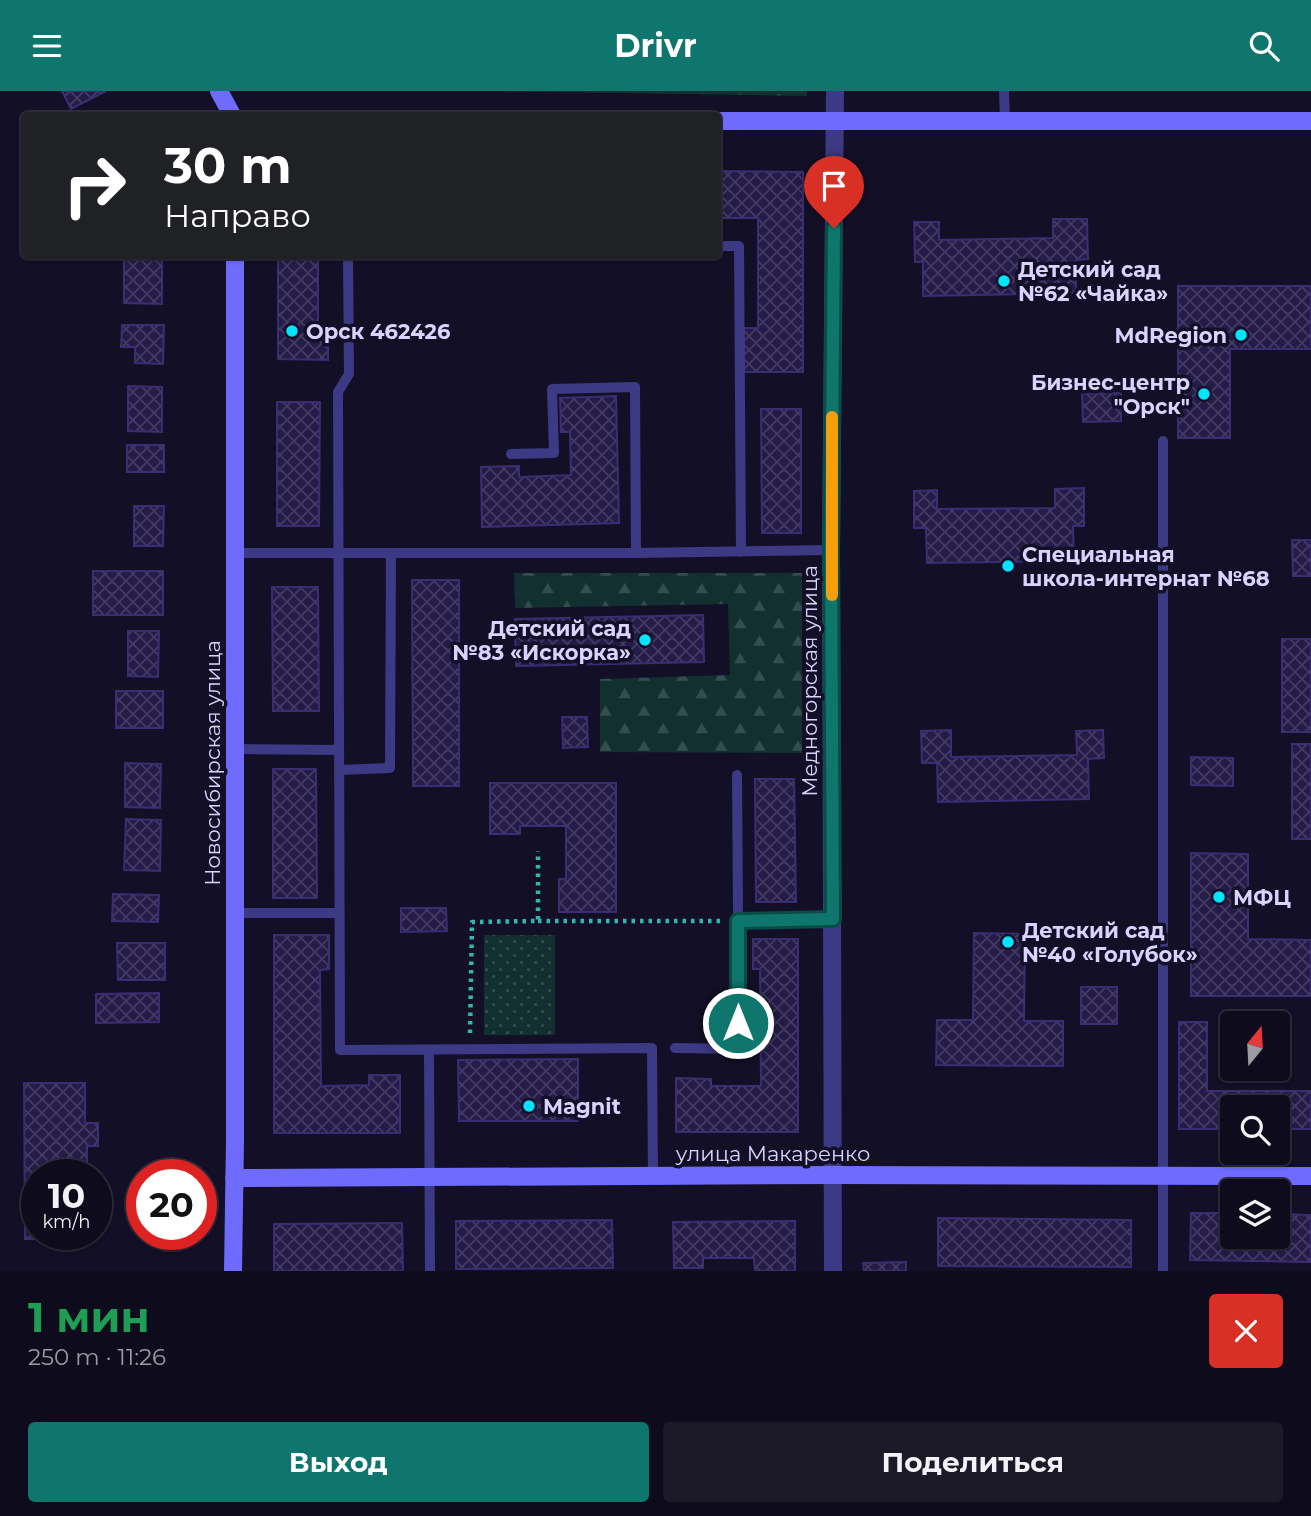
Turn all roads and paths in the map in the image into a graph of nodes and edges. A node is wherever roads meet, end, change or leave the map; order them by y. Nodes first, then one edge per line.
1 (219, 91) edge
2 (835, 91) edge
3 (1004, 91) edge
4 (230, 112) edge
5 (721, 121) edge
6 (835, 121) junction
7 (1005, 121) junction
8 (1311, 121) edge
9 (721, 246) edge
10 (235, 259) edge
11 (348, 259) edge
12 (1163, 441) dead end
13 (511, 454) dead end
14 (831, 550) junction
15 (741, 552) junction
16 (235, 553) junction
17 (339, 553) junction
18 (391, 553) junction
19 (636, 553) junction
20 (235, 749) junction
21 (339, 750) junction
22 (339, 770) junction
23 (737, 775) dead end
24 (538, 851) dead end
25 (235, 913) junction
26 (339, 913) junction
27 (833, 919) junction
28 (538, 921) junction
29 (738, 921) junction
30 (675, 1048) dead end
31 (429, 1050) junction
32 (470, 1050) junction
33 (834, 1175) junction
34 (1164, 1175) junction
35 (653, 1177) junction
36 (1311, 1177) edge
37 (234, 1178) junction
38 (429, 1179) junction
39 (233, 1271) edge
40 (430, 1271) edge
41 (833, 1271) edge
42 (1163, 1271) edge

1 - 4 street
2 - 6 street, Медногорская улица
3 - 7 lane
5 - 6 street
6 - 7 street
6 - 14 street, Медногорская улица
7 - 8 street
9 - 15 lane
10 - 16 street, Новосибирская улица
11 - 17 lane
12 - 34 lane
13 - 19 lane
14 - 15 lane
14 - 27 street, Медногорская улица
15 - 19 lane
16 - 17 lane
16 - 20 street, Новосибирская улица
17 - 18 lane
17 - 21 lane
18 - 19 lane
18 - 22 lane
20 - 21 lane
20 - 25 street, Новосибирская улица
21 - 22 lane
22 - 26 lane
23 - 29 lane
24 - 28 path
25 - 26 lane
25 - 37 street, Новосибирская улица
26 - 31 lane
27 - 29 lane
27 - 33 street, Медногорская улица
28 - 29 path
28 - 32 path
29 - 30 lane
31 - 32 lane
31 - 38 lane
32 - 35 lane
33 - 34 street, улица Макаренко
33 - 35 street, улица Макаренко
33 - 41 street, Медногорская улица
34 - 36 street, улица Макаренко
34 - 42 lane
35 - 38 street, улица Макаренко
37 - 38 street, улица Макаренко
37 - 39 street, Новосибирская улица
38 - 40 lane

